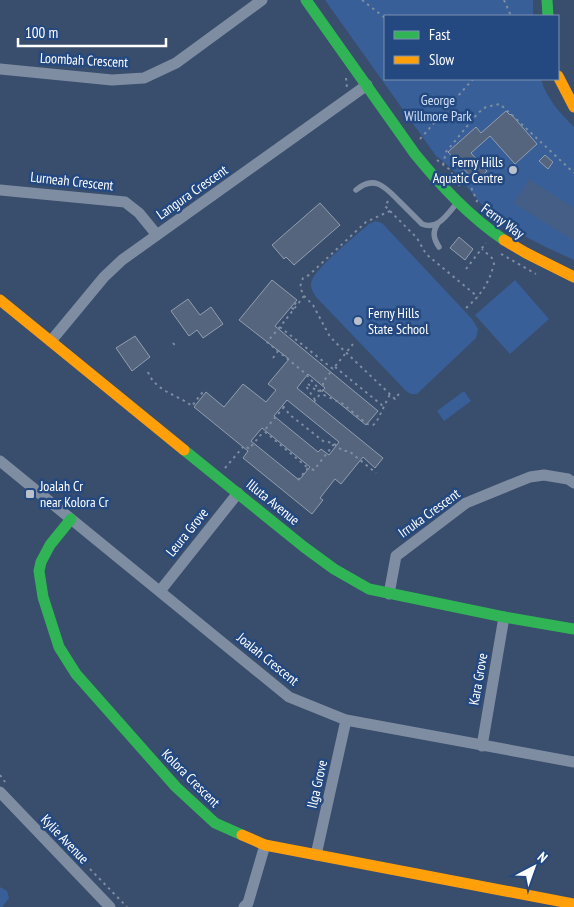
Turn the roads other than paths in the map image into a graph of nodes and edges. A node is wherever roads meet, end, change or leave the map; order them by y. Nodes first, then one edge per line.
1 (262, 0) edge
2 (306, 0) edge
3 (548, 0) edge
4 (548, 15) edge
5 (0, 69) edge
6 (559, 78) edge
7 (367, 85) junction
8 (574, 107) edge
9 (0, 190) edge
10 (356, 190) dead end
11 (457, 203) junction
12 (437, 225) junction
13 (157, 235) junction
14 (439, 247) dead end
15 (574, 277) edge
16 (0, 300) edge
17 (51, 341) junction
18 (0, 461) edge
19 (574, 483) edge
20 (238, 493) junction
21 (71, 519) junction
22 (160, 591) junction
23 (390, 594) junction
24 (504, 617) junction
25 (574, 629) edge
26 (346, 720) junction
27 (482, 746) junction
28 (574, 762) edge
29 (0, 792) edge
30 (265, 845) junction
31 (316, 855) junction
32 (574, 904) edge
33 (110, 907) edge
34 (244, 907) edge

1 - 5 street, Loombah Crescent
2 - 7 street, Ferny Way
3 - 4 street
6 - 8 street
7 - 11 street, Ferny Way
7 - 13 street, Langura Crescent
9 - 13 street, Lurneah Crescent
10 - 12 lane
11 - 12 lane
11 - 15 street, Ferny Way
12 - 14 lane
13 - 17 street, Langura Crescent
16 - 17 street, Illuta Avenue
17 - 20 street, Illuta Avenue
18 - 21 street, Joalah Crescent
19 - 23 street, Irruka Crescent
20 - 22 street, Leura Grove
20 - 23 street, Illuta Avenue
21 - 22 street, Joalah Crescent
21 - 30 street, Kolora Crescent
22 - 26 street, Joalah Crescent
23 - 24 street, Illuta Avenue
24 - 25 street, Illuta Avenue
24 - 27 street, Kara Grove
26 - 27 street, Joalah Crescent
26 - 31 street, Ilga Grove
27 - 28 street, Joalah Crescent
29 - 33 street, Kylie Avenue
30 - 31 street, Kolora Crescent
30 - 34 street
31 - 32 street, Kolora Crescent

